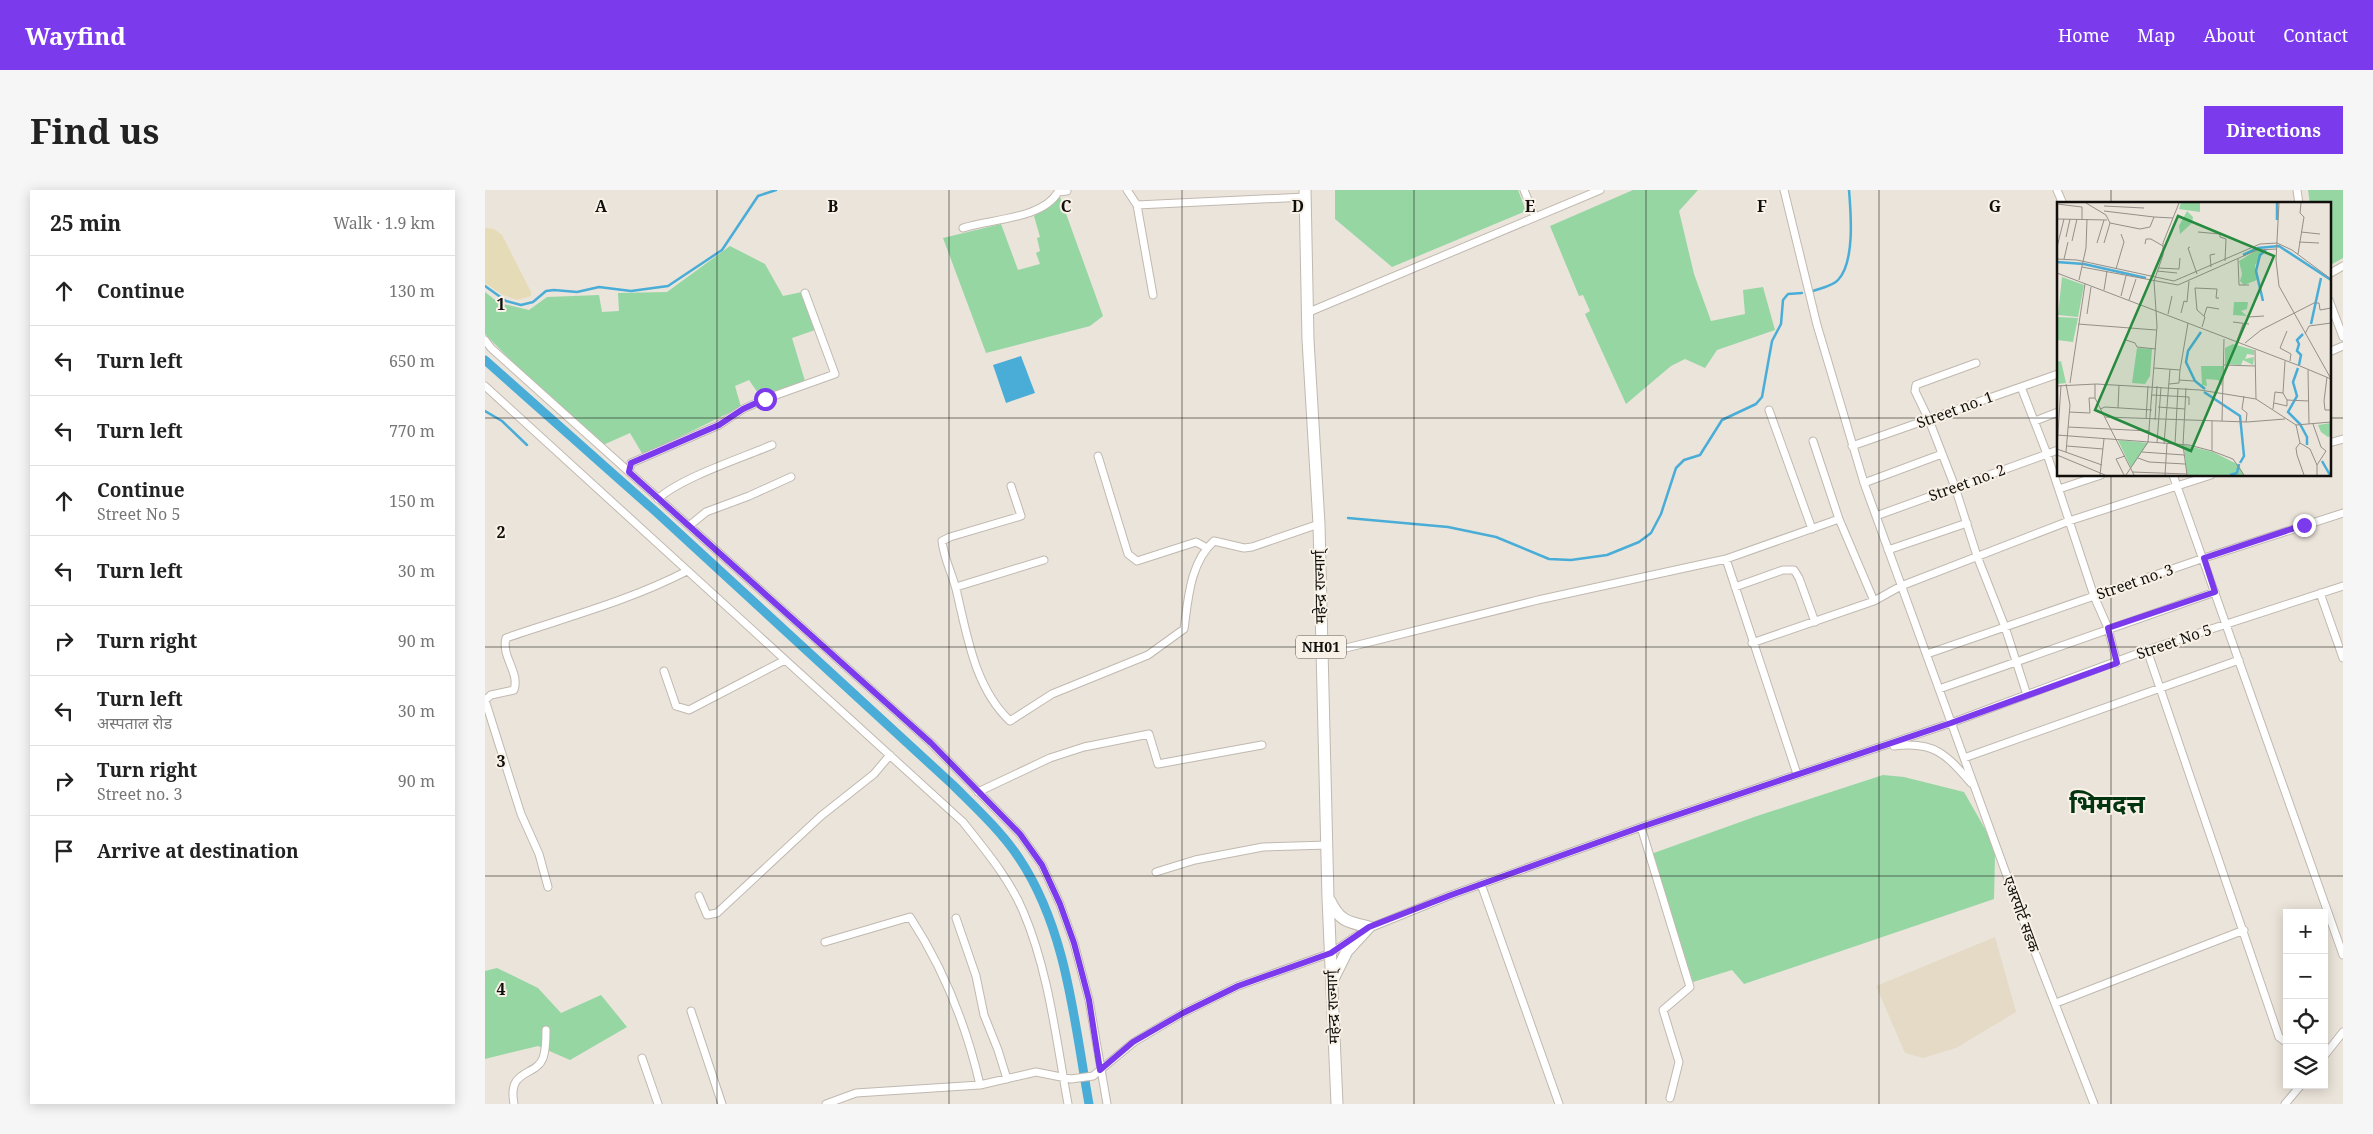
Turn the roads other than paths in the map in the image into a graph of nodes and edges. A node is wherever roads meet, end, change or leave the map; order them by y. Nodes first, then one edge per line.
1 (1069, 190) edge
2 (1127, 190) edge
3 (1524, 190) edge
4 (1600, 190) edge
5 (1784, 190) edge
6 (2057, 190) edge
7 (1305, 194) edge
8 (2062, 202) edge
9 (1137, 205) junction
10 (1535, 217) junction
11 (963, 228) dead end
12 (2343, 266) edge
13 (2331, 273) edge
14 (805, 293) dead end
15 (1153, 295) dead end
16 (2331, 305) edge
17 (1309, 312) junction
18 (2343, 337) edge
19 (485, 340) edge
20 (2343, 346) edge
21 (2331, 351) edge
22 (1976, 363) dead end
23 (2057, 374) edge
24 (485, 386) edge
25 (2021, 387) junction
26 (1769, 410) dead end
27 (2057, 412) edge
28 (1929, 420) junction
29 (2035, 421) junction
30 (1813, 441) dead end
31 (772, 445) dead end
32 (1852, 446) junction
33 (2057, 450) edge
34 (1942, 454) junction
35 (2047, 454) junction
36 (1098, 456) dead end
37 (629, 472) junction
38 (2098, 476) edge
39 (2173, 476) edge
40 (2208, 476) edge
41 (791, 477) dead end
42 (1865, 483) junction
43 (2177, 485) junction
44 (1011, 486) dead end
45 (1955, 487) junction
46 (2059, 489) junction
47 (658, 499) junction
48 (2343, 513) edge
49 (1876, 516) junction
50 (1839, 519) junction
51 (2069, 521) junction
52 (1967, 523) junction
53 (1319, 524) junction
54 (689, 526) junction
55 (1812, 528) junction
56 (1207, 548) junction
57 (1888, 550) junction
58 (1977, 556) junction
59 (2204, 558) junction
60 (1044, 560) dead end
61 (1726, 560) junction
62 (687, 571) junction
63 (1901, 586) junction
64 (2343, 586) edge
65 (955, 587) junction
66 (1735, 587) junction
67 (2215, 592) junction
68 (2319, 593) junction
69 (2094, 596) junction
70 (1874, 601) junction
71 (1815, 622) junction
72 (2227, 624) junction
73 (2005, 627) junction
74 (2108, 628) junction
75 (1752, 643) junction
76 (2147, 650) junction
77 (1322, 654) junction
78 (1927, 654) junction
79 (2343, 658) edge
80 (785, 660) junction
81 (2239, 660) junction
82 (2016, 662) junction
83 (2117, 663) junction
84 (664, 671) dead end
85 (1939, 689) junction
86 (2160, 689) junction
87 (2027, 695) junction
88 (1951, 723) junction
89 (1262, 745) dead end
90 (1879, 747) junction
91 (890, 755) junction
92 (1964, 758) junction
93 (1797, 774) junction
94 (1974, 787) junction
95 (977, 792) junction
96 (1641, 827) junction
97 (1328, 845) junction
98 (1156, 872) dead end
99 (1481, 884) junction
100 (548, 887) dead end
101 (699, 896) dead end
102 (1328, 898) junction
103 (955, 918) dead end
104 (1369, 927) junction
105 (2243, 930) junction
106 (825, 942) dead end
107 (1331, 953) junction
108 (2343, 955) edge
109 (1331, 982) junction
110 (2056, 1003) junction
111 (691, 1012) dead end
112 (547, 1030) dead end
113 (2343, 1032) edge
114 (2283, 1040) edge
115 (2328, 1051) edge
116 (642, 1058) dead end
117 (1100, 1070) junction
118 (1063, 1076) junction
119 (1007, 1078) junction
120 (980, 1085) junction
121 (2298, 1089) edge
122 (1671, 1098) dead end
123 (514, 1104) edge
124 (658, 1104) edge
125 (722, 1104) edge
126 (827, 1104) edge
127 (1068, 1104) edge
128 (1107, 1104) edge
129 (1337, 1104) edge
130 (1559, 1104) edge
131 (2094, 1104) edge
132 (2285, 1104) edge

1 - 11 street
2 - 9 street
3 - 10 street
4 - 10 street
5 - 32 street, एअरपोर्ट सडक
6 - 8 street
7 - 9 street
7 - 17 highway, महेन्द्र राज्मार्ग् / NH01
9 - 15 street
10 - 17 street
12 - 13 street
14 - 37 street
16 - 18 street
17 - 53 highway, महेन्द्र राज्मार्ग् / NH01
19 - 37 street
20 - 21 street
22 - 28 street
23 - 25 street, Street no. 1
24 - 62 street
25 - 28 street, Street no. 1
25 - 29 street
26 - 55 street
27 - 29 street
28 - 32 street, Street no. 1
28 - 34 street
29 - 35 street
30 - 50 street
31 - 47 street
32 - 42 street, एअरपोर्ट सडक
33 - 35 street, Street no. 2
34 - 42 street
34 - 45 street
35 - 45 street, Street no. 2
35 - 46 street
36 - 56 street
37 - 47 street
38 - 46 street
39 - 43 street
40 - 43 street
41 - 54 street
42 - 49 street, एअरपोर्ट सडक
43 - 51 street
43 - 59 street
44 - 65 street
45 - 49 street, Street no. 2
45 - 52 street
46 - 51 street
47 - 54 street
48 - 59 street, Street no. 3
49 - 57 street, एअरपोर्ट सडक
50 - 55 street
50 - 70 street
51 - 58 street
51 - 69 street
52 - 57 street
52 - 58 street
53 - 56 street
53 - 77 highway, महेन्द्र राज्मार्ग् / NH01
54 - 95 street
55 - 61 street
56 - 65 street
57 - 63 street, एअरपोर्ट सडक
58 - 63 street
58 - 73 street
59 - 67 street
59 - 69 street, Street no. 3
60 - 65 street
61 - 66 street
61 - 77 street
62 - 80 street
62 - 100 street
63 - 70 street
63 - 78 street, एअरपोर्ट सडक
64 - 68 street, Street No 5
66 - 71 street
66 - 75 street
67 - 72 street
67 - 74 street
68 - 72 street, Street No 5
68 - 79 street
69 - 73 street, Street no. 3
69 - 74 street
70 - 71 street
71 - 75 street
72 - 76 street, Street No 5
72 - 81 street
73 - 78 street, Street no. 3
73 - 82 street
74 - 82 street
74 - 83 street
75 - 93 street
76 - 83 street, Street No 5
76 - 86 street
77 - 97 highway, महेन्द्र राज्मार्ग् / NH01
78 - 85 street, एअरपोर्ट सडक
80 - 84 street
80 - 91 street
81 - 86 street
81 - 108 street
82 - 85 street
82 - 87 street
83 - 87 street, Street No 5
85 - 88 street, एअरपोर्ट सडक
86 - 92 street
86 - 105 street
87 - 88 street, Street No 5
88 - 90 street, Street No 5
88 - 92 street, एअरपोर्ट सडक
89 - 95 street
90 - 93 street
90 - 94 street
91 - 101 street
91 - 118 street
92 - 94 street, एअरपोर्ट सडक
93 - 96 street
94 - 110 street, एअरपोर्ट सडक
95 - 117 street
96 - 99 street
96 - 122 street
97 - 98 street
97 - 102 highway, महेन्द्र राज्मार्ग् / NH01
99 - 104 street
99 - 130 street
102 - 104 highway
102 - 107 highway, महेन्द्र राज्मार्ग् / NH01
103 - 119 street
104 - 107 street
104 - 109 highway
105 - 110 street
105 - 114 street
106 - 120 street
107 - 109 highway, महेन्द्र राज्मार्ग् / NH01
107 - 117 street
109 - 129 highway, महेन्द्र राज्मार्ग् / NH01
110 - 131 street, एअरपोर्ट सडक
111 - 125 street
112 - 123 street
113 - 115 street
116 - 124 street
117 - 118 street
117 - 128 street
118 - 119 street
118 - 127 street
119 - 120 street
120 - 126 street
121 - 132 street

